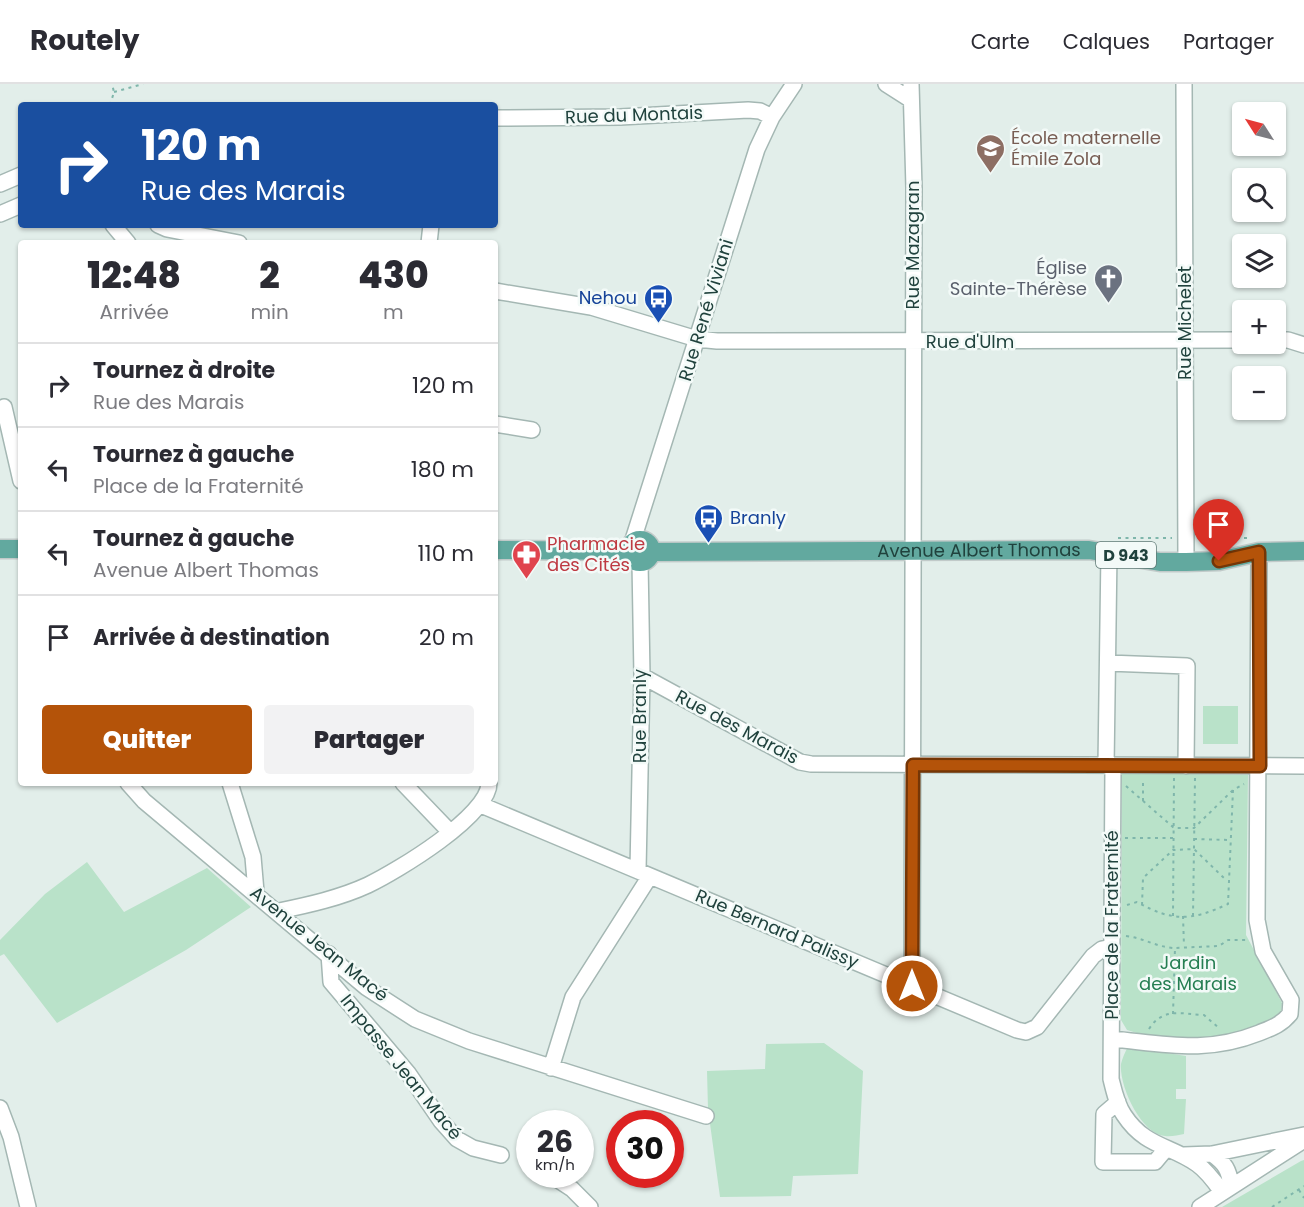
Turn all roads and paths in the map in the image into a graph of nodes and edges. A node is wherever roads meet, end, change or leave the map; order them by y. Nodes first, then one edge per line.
1 (112, 84) edge
2 (143, 84) edge
3 (794, 84) edge
4 (886, 84) edge
5 (1184, 84) edge
6 (114, 92) junction
7 (911, 92) edge
8 (111, 102) edge
9 (772, 117) junction
10 (498, 118) edge
11 (18, 176) edge
12 (0, 184) edge
13 (18, 206) edge
14 (0, 214) edge
15 (116, 228) edge
16 (165, 228) edge
17 (126, 240) edge
18 (216, 240) edge
19 (498, 292) edge
20 (698, 339) junction
21 (1185, 340) junction
22 (1232, 340) edge
23 (1286, 340) edge
24 (913, 342) junction
25 (1303, 342) edge
26 (4, 407) dead end
27 (498, 424) edge
28 (532, 430) dead end
29 (18, 468) edge
30 (0, 549) edge
31 (18, 549) edge
32 (498, 550) edge
33 (913, 550) junction
34 (1304, 551) edge
35 (638, 552) junction
36 (1109, 552) junction
37 (1259, 552) junction
38 (1186, 562) junction
39 (1108, 663) junction
40 (642, 675) junction
41 (913, 765) junction
42 (1144, 766) junction
43 (1185, 766) junction
44 (1304, 766) edge
45 (1111, 769) junction
46 (1259, 771) junction
47 (131, 786) edge
48 (232, 786) edge
49 (406, 786) edge
50 (489, 786) edge
51 (1233, 790) junction
52 (1143, 801) junction
53 (481, 805) junction
54 (1174, 828) junction
55 (1194, 828) junction
56 (450, 832) junction
57 (1113, 838) junction
58 (1174, 838) junction
59 (1194, 840) junction
60 (1230, 840) junction
61 (1194, 849) junction
62 (1173, 850) junction
63 (644, 873) junction
64 (1229, 882) junction
65 (256, 892) junction
66 (1142, 905) junction
67 (1112, 910) junction
68 (279, 911) junction
69 (1173, 916) junction
70 (1183, 916) junction
71 (1193, 916) junction
72 (1112, 930) junction
73 (1260, 940) junction
74 (1112, 947) junction
75 (1175, 948) junction
76 (1184, 948) junction
77 (329, 954) junction
78 (912, 986) junction
79 (1297, 1012) edge
80 (1173, 1014) junction
81 (1112, 1040) junction
82 (1144, 1043) junction
83 (1223, 1045) junction
84 (551, 1068) junction
85 (1118, 1102) junction
86 (0, 1108) edge
87 (706, 1116) dead end
88 (1304, 1135) edge
89 (1304, 1140) edge
90 (1166, 1150) junction
91 (1212, 1154) junction
92 (501, 1155) dead end
93 (1181, 1155) junction
94 (1304, 1186) edge
95 (570, 1188) edge
96 (1226, 1189) junction
97 (1299, 1190) junction
98 (1304, 1198) edge
99 (28, 1207) edge
100 (590, 1207) edge
101 (1200, 1207) edge
102 (1272, 1207) edge

1 - 6 path
2 - 6 path
3 - 9 street, Rue René Viviani
4 - 7 street
5 - 21 street, Rue Michelet
6 - 8 path
7 - 24 street, Rue Mazagran
9 - 10 street, Rue du Montais
9 - 20 street, Rue René Viviani
11 - 12 street
13 - 14 street
15 - 17 street
16 - 18 street
19 - 20 street, Rue d'Ulm
20 - 24 street, Rue d'Ulm
20 - 35 street, Rue René Viviani
21 - 22 street, Rue d'Ulm
21 - 24 street, Rue d'Ulm
21 - 38 street, Rue Michelet
23 - 25 street
24 - 33 street, Rue Mazagran
26 - 29 street
27 - 28 street
30 - 31 main road
32 - 35 main road, Avenue Albert Thomas / D 943
33 - 35 main road, Avenue Albert Thomas / D 943
33 - 36 main road, Avenue Albert Thomas / D 943
33 - 41 street, Rue Mazagran
34 - 37 main road, Avenue Albert Thomas / D 943
35 - 40 street, Rue Branly
36 - 38 main road, Avenue Albert Thomas / D 943
36 - 39 street, Place de la Fraternité
37 - 38 main road, Avenue Albert Thomas / D 943
37 - 46 street, Place de la Fraternité
39 - 43 street
39 - 45 street, Place de la Fraternité
40 - 41 street, Rue des Marais
40 - 63 street, Rue Branly
41 - 45 street, Rue des Marais
41 - 78 street, Rue Mazagran
42 - 43 street, Rue des Marais
42 - 45 street, Rue des Marais
42 - 52 path
43 - 46 street, Rue des Marais
43 - 54 path
43 - 55 path
44 - 46 street, Rue des Marais
45 - 52 path
45 - 57 street, Place de la Fraternité
46 - 51 path
46 - 73 street, Place de la Fraternité
47 - 65 street, Avenue Jean Macé
48 - 65 street
49 - 56 street
50 - 53 street
51 - 55 path
51 - 60 path
52 - 54 path
53 - 56 street
53 - 63 street, Rue Bernard Palissy
54 - 55 path
54 - 58 path
55 - 59 path
56 - 68 street
57 - 58 path
57 - 67 street, Place de la Fraternité
58 - 62 path
59 - 60 path
59 - 61 path
60 - 64 path
61 - 62 path
61 - 64 path
61 - 71 path
62 - 66 path
62 - 69 path
63 - 78 street, Rue Bernard Palissy
63 - 84 street
64 - 71 path
65 - 68 street, Avenue Jean Macé
66 - 67 path
66 - 69 path
67 - 72 street, Place de la Fraternité
68 - 77 street, Avenue Jean Macé
69 - 70 path
70 - 71 path
70 - 76 path
72 - 74 street, Place de la Fraternité
72 - 75 path
73 - 76 path
73 - 79 street, Place de la Fraternité
74 - 78 street, Rue Bernard Palissy
74 - 81 street, Place de la Fraternité
75 - 76 path
75 - 80 path
77 - 84 street, Avenue Jean Macé
77 - 92 street, Impasse Jean Macé
79 - 83 street, Place de la Fraternité
80 - 82 path
80 - 83 path
81 - 82 street, Place de la Fraternité
81 - 85 street
82 - 83 street, Place de la Fraternité
84 - 87 street, Avenue Jean Macé
85 - 90 street
85 - 90 street
86 - 99 street
88 - 91 street
89 - 96 street
90 - 93 street
91 - 93 street
91 - 96 street
93 - 96 street
94 - 97 path
95 - 100 street
96 - 101 street
97 - 98 path
97 - 102 path

